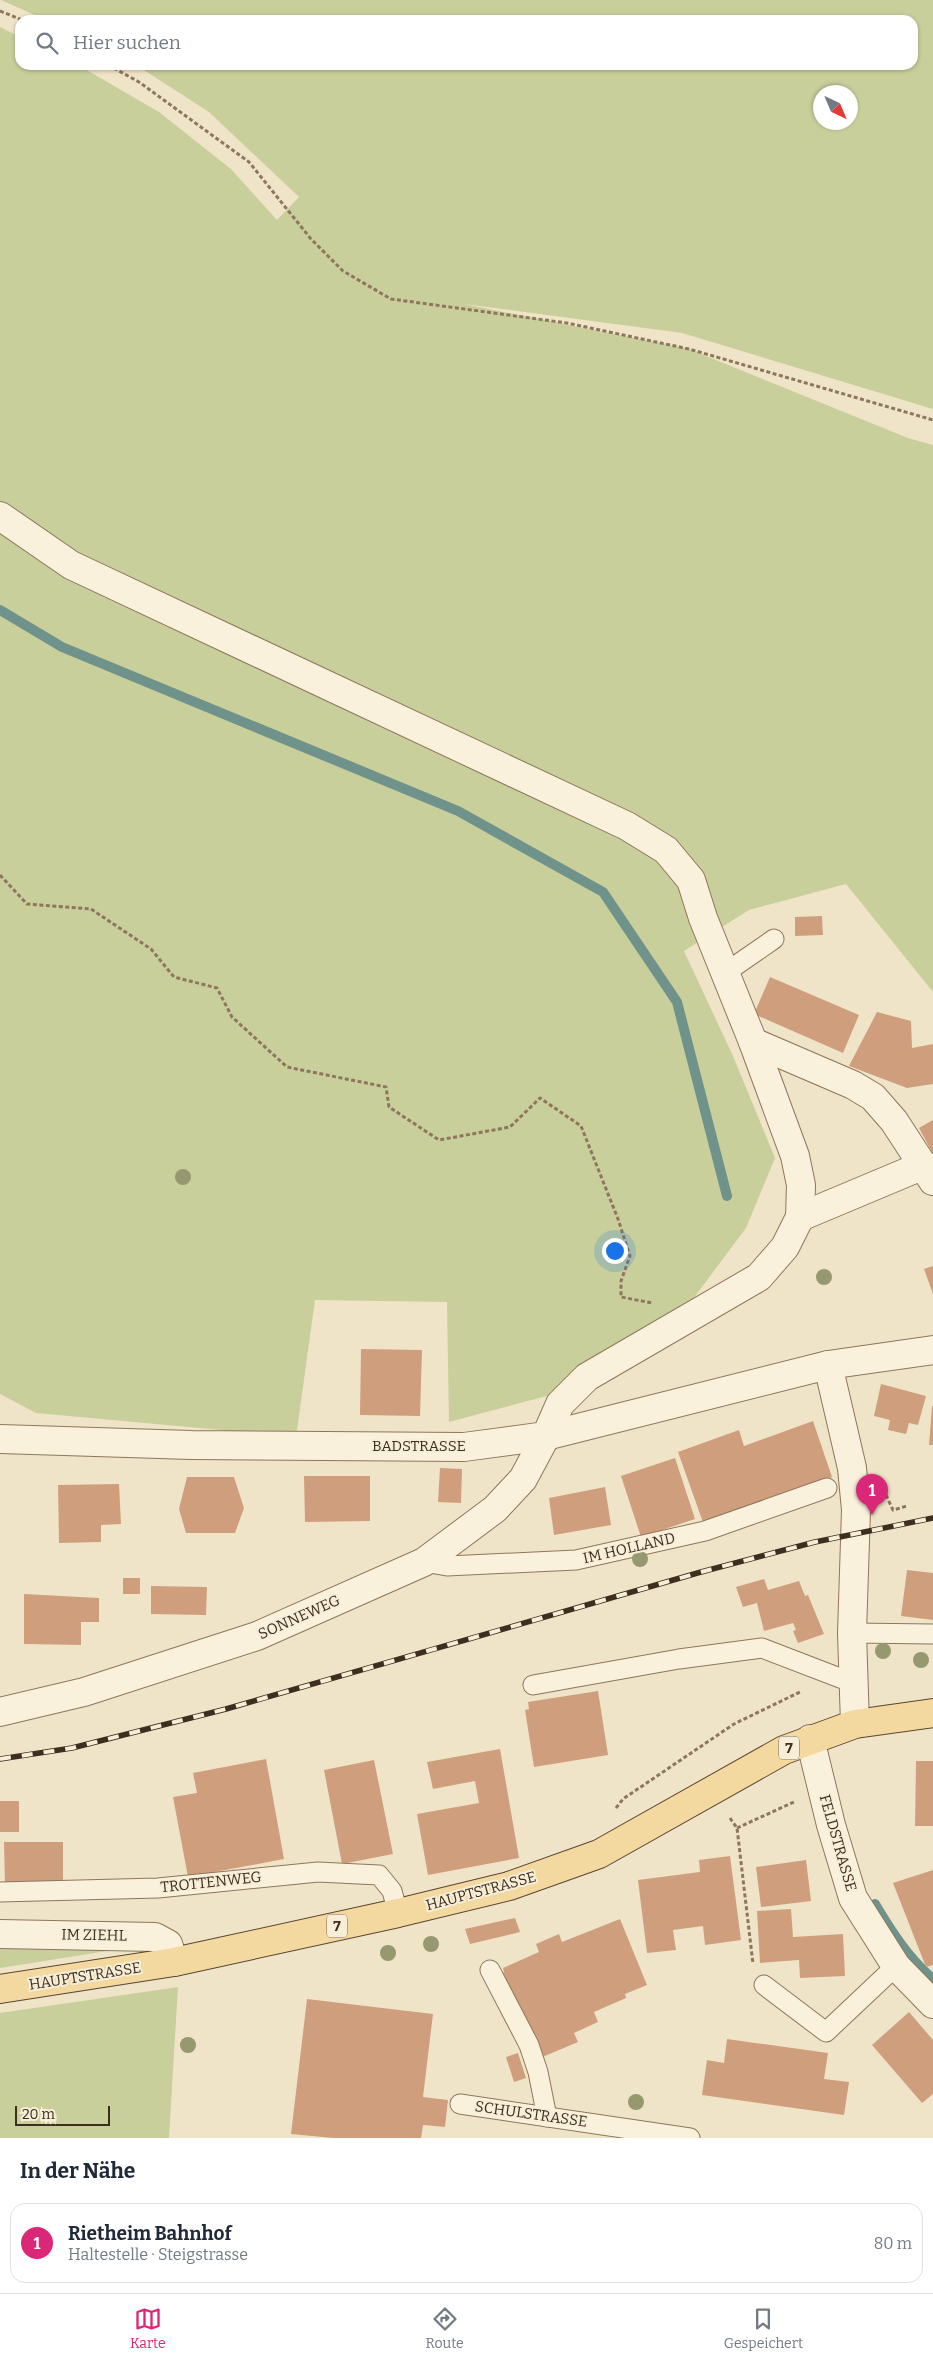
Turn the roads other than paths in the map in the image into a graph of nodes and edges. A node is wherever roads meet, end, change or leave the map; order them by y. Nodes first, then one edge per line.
1 (0, 516) edge
2 (774, 939) dead end
3 (725, 973) junction
4 (753, 1042) junction
5 (928, 1173) edge
6 (800, 1217) junction
7 (933, 1350) edge
8 (828, 1365) junction
9 (546, 1436) junction
10 (0, 1439) edge
11 (827, 1488) dead end
12 (424, 1562) junction
13 (852, 1633) junction
14 (933, 1634) edge
15 (853, 1684) junction
16 (533, 1686) dead end
17 (0, 1712) edge
18 (933, 1713) edge
19 (855, 1724) junction
20 (810, 1739) junction
21 (0, 1892) edge
22 (398, 1913) junction
23 (0, 1934) edge
24 (174, 1962) junction
25 (896, 1966) junction
26 (490, 1970) dead end
27 (764, 1985) road end
28 (0, 1989) edge
29 (933, 2004) edge
30 (460, 2104) dead end
31 (547, 2117) junction
32 (690, 2138) edge

1 - 3 street
2 - 3 lane
3 - 4 street
4 - 5 street
4 - 6 street
5 - 6 street
6 - 9 street, SONNEWEG
7 - 8 street, BADSTRASSE
8 - 9 street, BADSTRASSE
8 - 13 street
9 - 10 street, BADSTRASSE
9 - 12 street, SONNEWEG
11 - 12 lane, IM HOLLAND
12 - 17 street, SONNEWEG
13 - 14 lane
13 - 15 street
15 - 16 lane
15 - 19 street
18 - 19 main road, HAUPTSTRASSE / 7
19 - 20 main road, HAUPTSTRASSE / 7
20 - 22 main road, HAUPTSTRASSE / 7
20 - 25 street, FELDSTRASSE
21 - 22 lane, TROTTENWEG
22 - 24 main road, HAUPTSTRASSE / 7
23 - 24 street, IM ZIEHL
24 - 28 main road, HAUPTSTRASSE / 7
25 - 27 lane
25 - 29 street, FELDSTRASSE
26 - 31 lane
30 - 31 lane, SCHULSTRASSE
31 - 32 lane, SCHULSTRASSE

